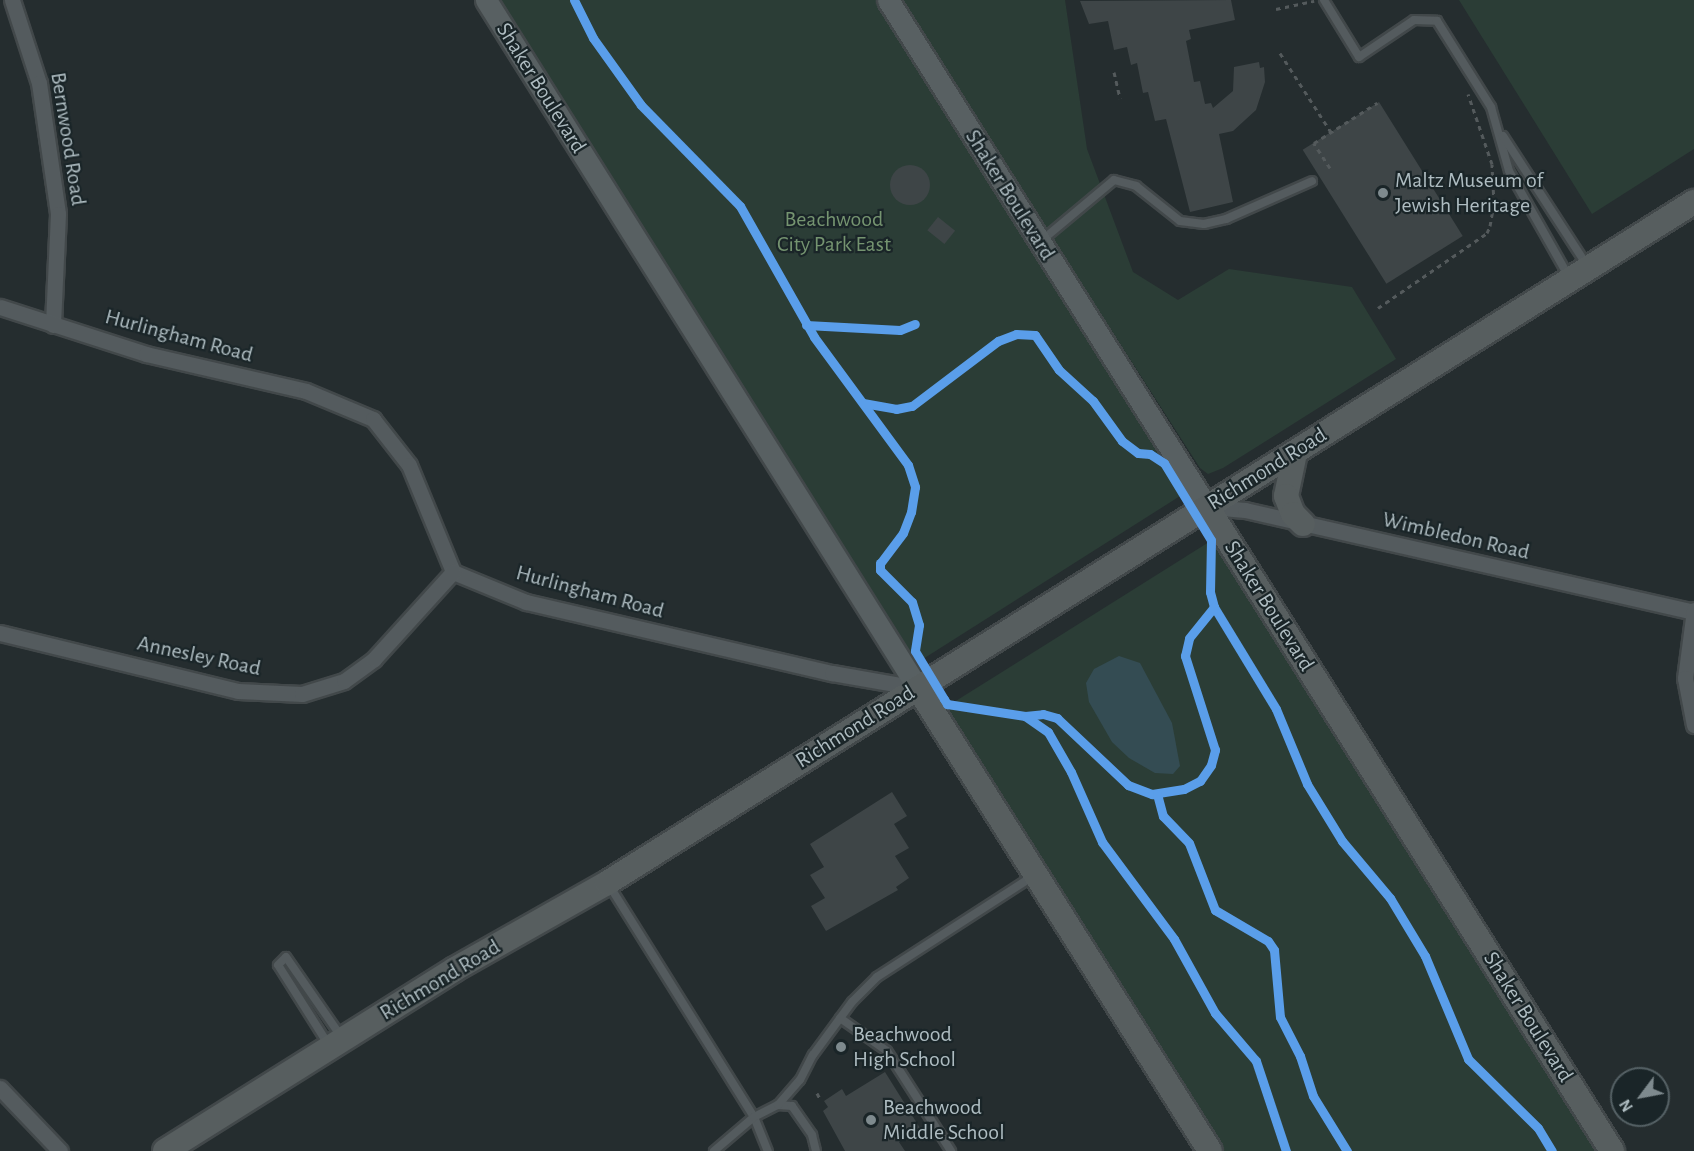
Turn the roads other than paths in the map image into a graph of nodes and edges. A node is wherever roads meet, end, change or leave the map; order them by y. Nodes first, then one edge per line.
1 (12, 0) edge
2 (486, 0) edge
3 (888, 0) edge
4 (1324, 0) edge
5 (1496, 124) junction
6 (1312, 181) dead end
7 (1694, 202) edge
8 (1040, 242) junction
9 (1579, 273) junction
10 (0, 307) edge
11 (53, 325) junction
12 (1295, 453) junction
13 (1207, 507) junction
14 (1303, 524) junction
15 (453, 572) junction
16 (1694, 611) edge
17 (0, 633) edge
18 (918, 688) junction
19 (1694, 725) edge
20 (1036, 874) junction
21 (607, 883) junction
22 (840, 1018) junction
23 (336, 1043) junction
24 (0, 1088) edge
25 (778, 1105) junction
26 (754, 1117) junction
27 (724, 1148) edge
28 (60, 1151) edge
29 (165, 1151) edge
30 (714, 1151) edge
31 (768, 1151) edge
32 (816, 1151) edge
33 (951, 1151) edge
34 (1210, 1151) edge
35 (1612, 1151) edge

1 - 11 street, Bernwood Road
2 - 18 main road, Shaker Boulevard
3 - 8 main road, Shaker Boulevard
4 - 5 lane
5 - 9 lane
5 - 9 lane
6 - 8 lane
7 - 9 main road, Richmond Road
8 - 13 main road, Shaker Boulevard
9 - 12 main road, Richmond Road
10 - 11 street, Hurlingham Road
11 - 15 street, Hurlingham Road
12 - 13 main road, Richmond Road
12 - 14 main road
13 - 14 street, Wimbledon Road
13 - 18 main road, Richmond Road
13 - 35 main road, Shaker Boulevard
14 - 16 street, Wimbledon Road
15 - 17 street, Annesley Road
15 - 18 street, Hurlingham Road
16 - 19 street
18 - 20 main road, Shaker Boulevard
18 - 21 main road, Richmond Road
20 - 22 lane
20 - 34 main road, Shaker Boulevard
21 - 23 main road, Richmond Road
21 - 26 lane
22 - 25 lane
22 - 33 lane
23 - 23 lane
23 - 29 main road, Richmond Road
24 - 28 street
25 - 26 lane
25 - 32 lane
26 - 27 lane
26 - 31 lane
27 - 30 lane

